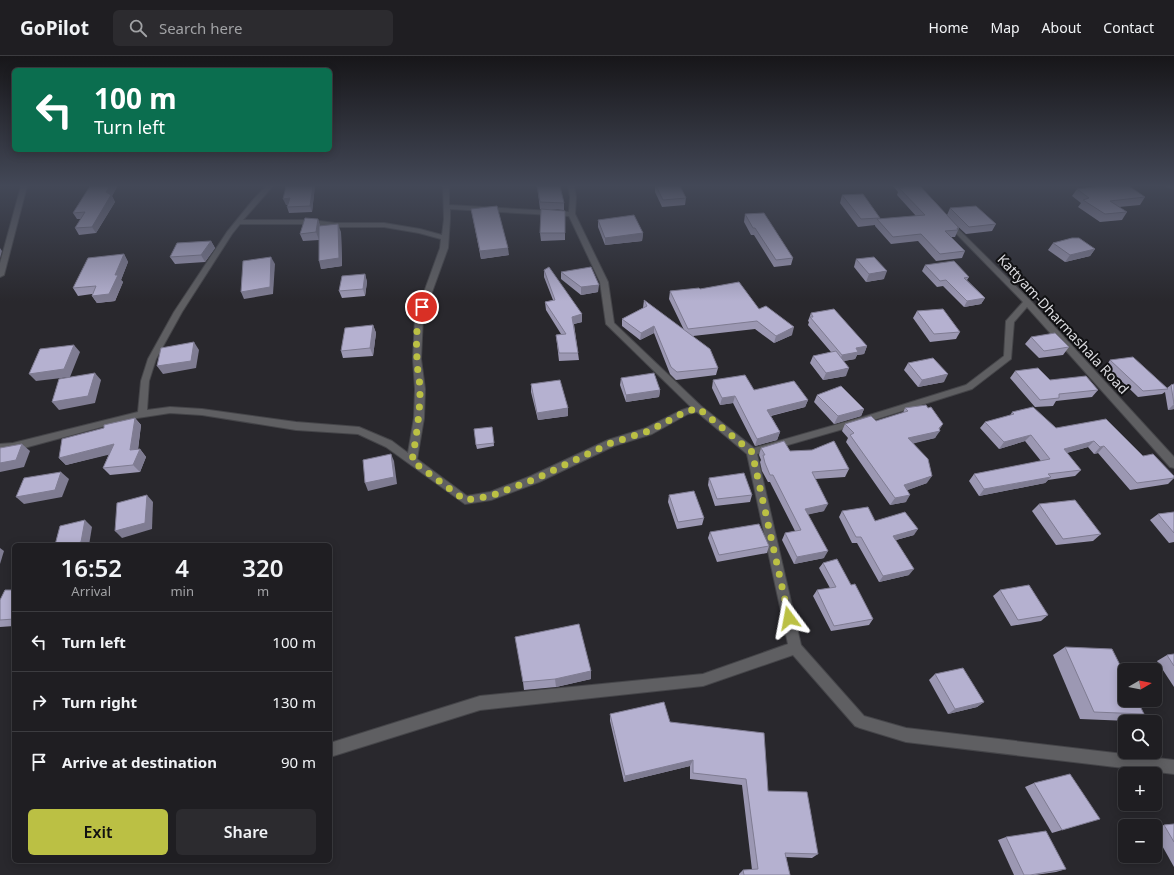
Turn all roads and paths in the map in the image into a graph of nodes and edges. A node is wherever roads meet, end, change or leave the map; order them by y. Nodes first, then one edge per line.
1 (14, 224) edge
2 (236, 224) edge
3 (328, 224) edge
4 (445, 224) edge
5 (577, 224) edge
6 (950, 224) edge
7 (445, 238) junction
8 (0, 275) edge
9 (1027, 302) junction
10 (698, 408) junction
11 (142, 415) junction
12 (0, 448) edge
13 (752, 452) junction
14 (412, 461) junction
15 (1174, 464) edge
16 (795, 648) junction
17 (332, 749) edge
18 (1174, 767) edge

1 - 8 street
2 - 11 street
3 - 7 street
4 - 7 street
5 - 10 street
6 - 9 street, Kattyam-Dharmashala Road
7 - 14 street
9 - 13 street
9 - 15 street, Kattyam-Dharmashala Road
10 - 13 street
10 - 14 street
11 - 12 street
11 - 14 street
13 - 16 street
16 - 17 street
16 - 18 street

